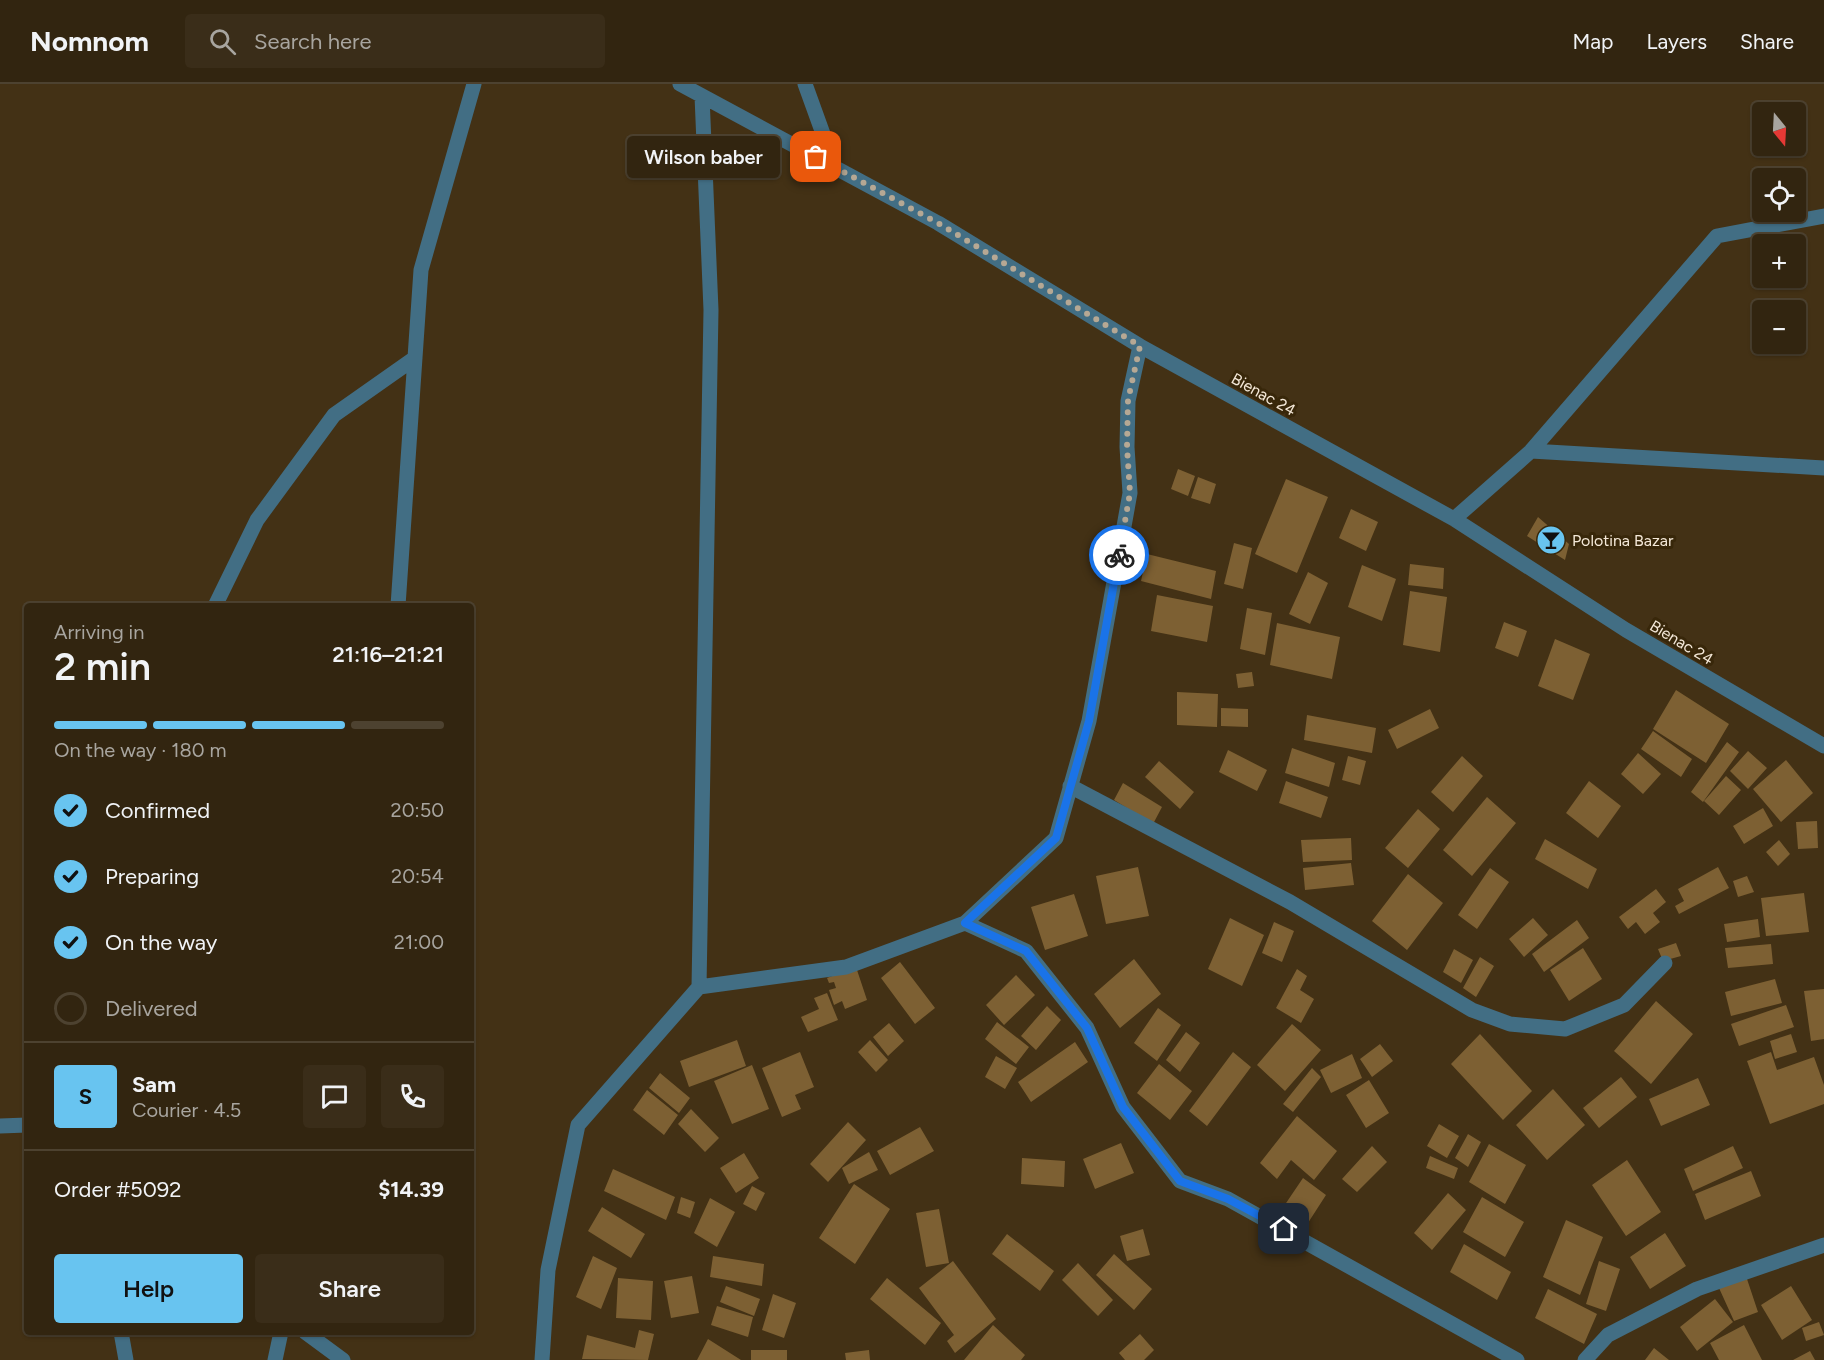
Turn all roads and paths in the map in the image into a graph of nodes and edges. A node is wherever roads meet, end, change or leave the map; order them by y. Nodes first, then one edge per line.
1 (474, 84) edge
2 (680, 84) edge
3 (805, 84) edge
4 (702, 96) junction
5 (835, 167) junction
6 (1824, 216) edge
7 (1140, 346) junction
8 (415, 358) junction
9 (1531, 451) junction
10 (1824, 468) edge
11 (1454, 519) junction
12 (216, 603) edge
13 (398, 603) edge
14 (1824, 746) edge
15 (1070, 786) junction
16 (965, 923) junction
17 (1665, 963) dead end
18 (699, 987) junction
19 (24, 1125) edge
20 (0, 1126) edge
21 (1824, 1245) edge
22 (122, 1335) edge
23 (280, 1335) edge
24 (309, 1335) edge
25 (126, 1360) edge
26 (275, 1360) edge
27 (343, 1360) edge
28 (542, 1360) edge
29 (1516, 1360) edge
30 (1585, 1360) edge

1 - 8 street
2 - 4 street, Bienac 24
3 - 5 street
4 - 5 street, Bienac 24
4 - 18 street
5 - 7 street, Bienac 24
6 - 9 street
7 - 11 street, Bienac 24
7 - 15 street
8 - 12 street
8 - 13 street
9 - 10 street
9 - 11 street
11 - 14 street, Bienac 24
15 - 16 street
15 - 17 street
16 - 18 street
16 - 29 street
18 - 28 street
19 - 20 street
21 - 30 street
22 - 25 street
23 - 26 street
24 - 27 street

